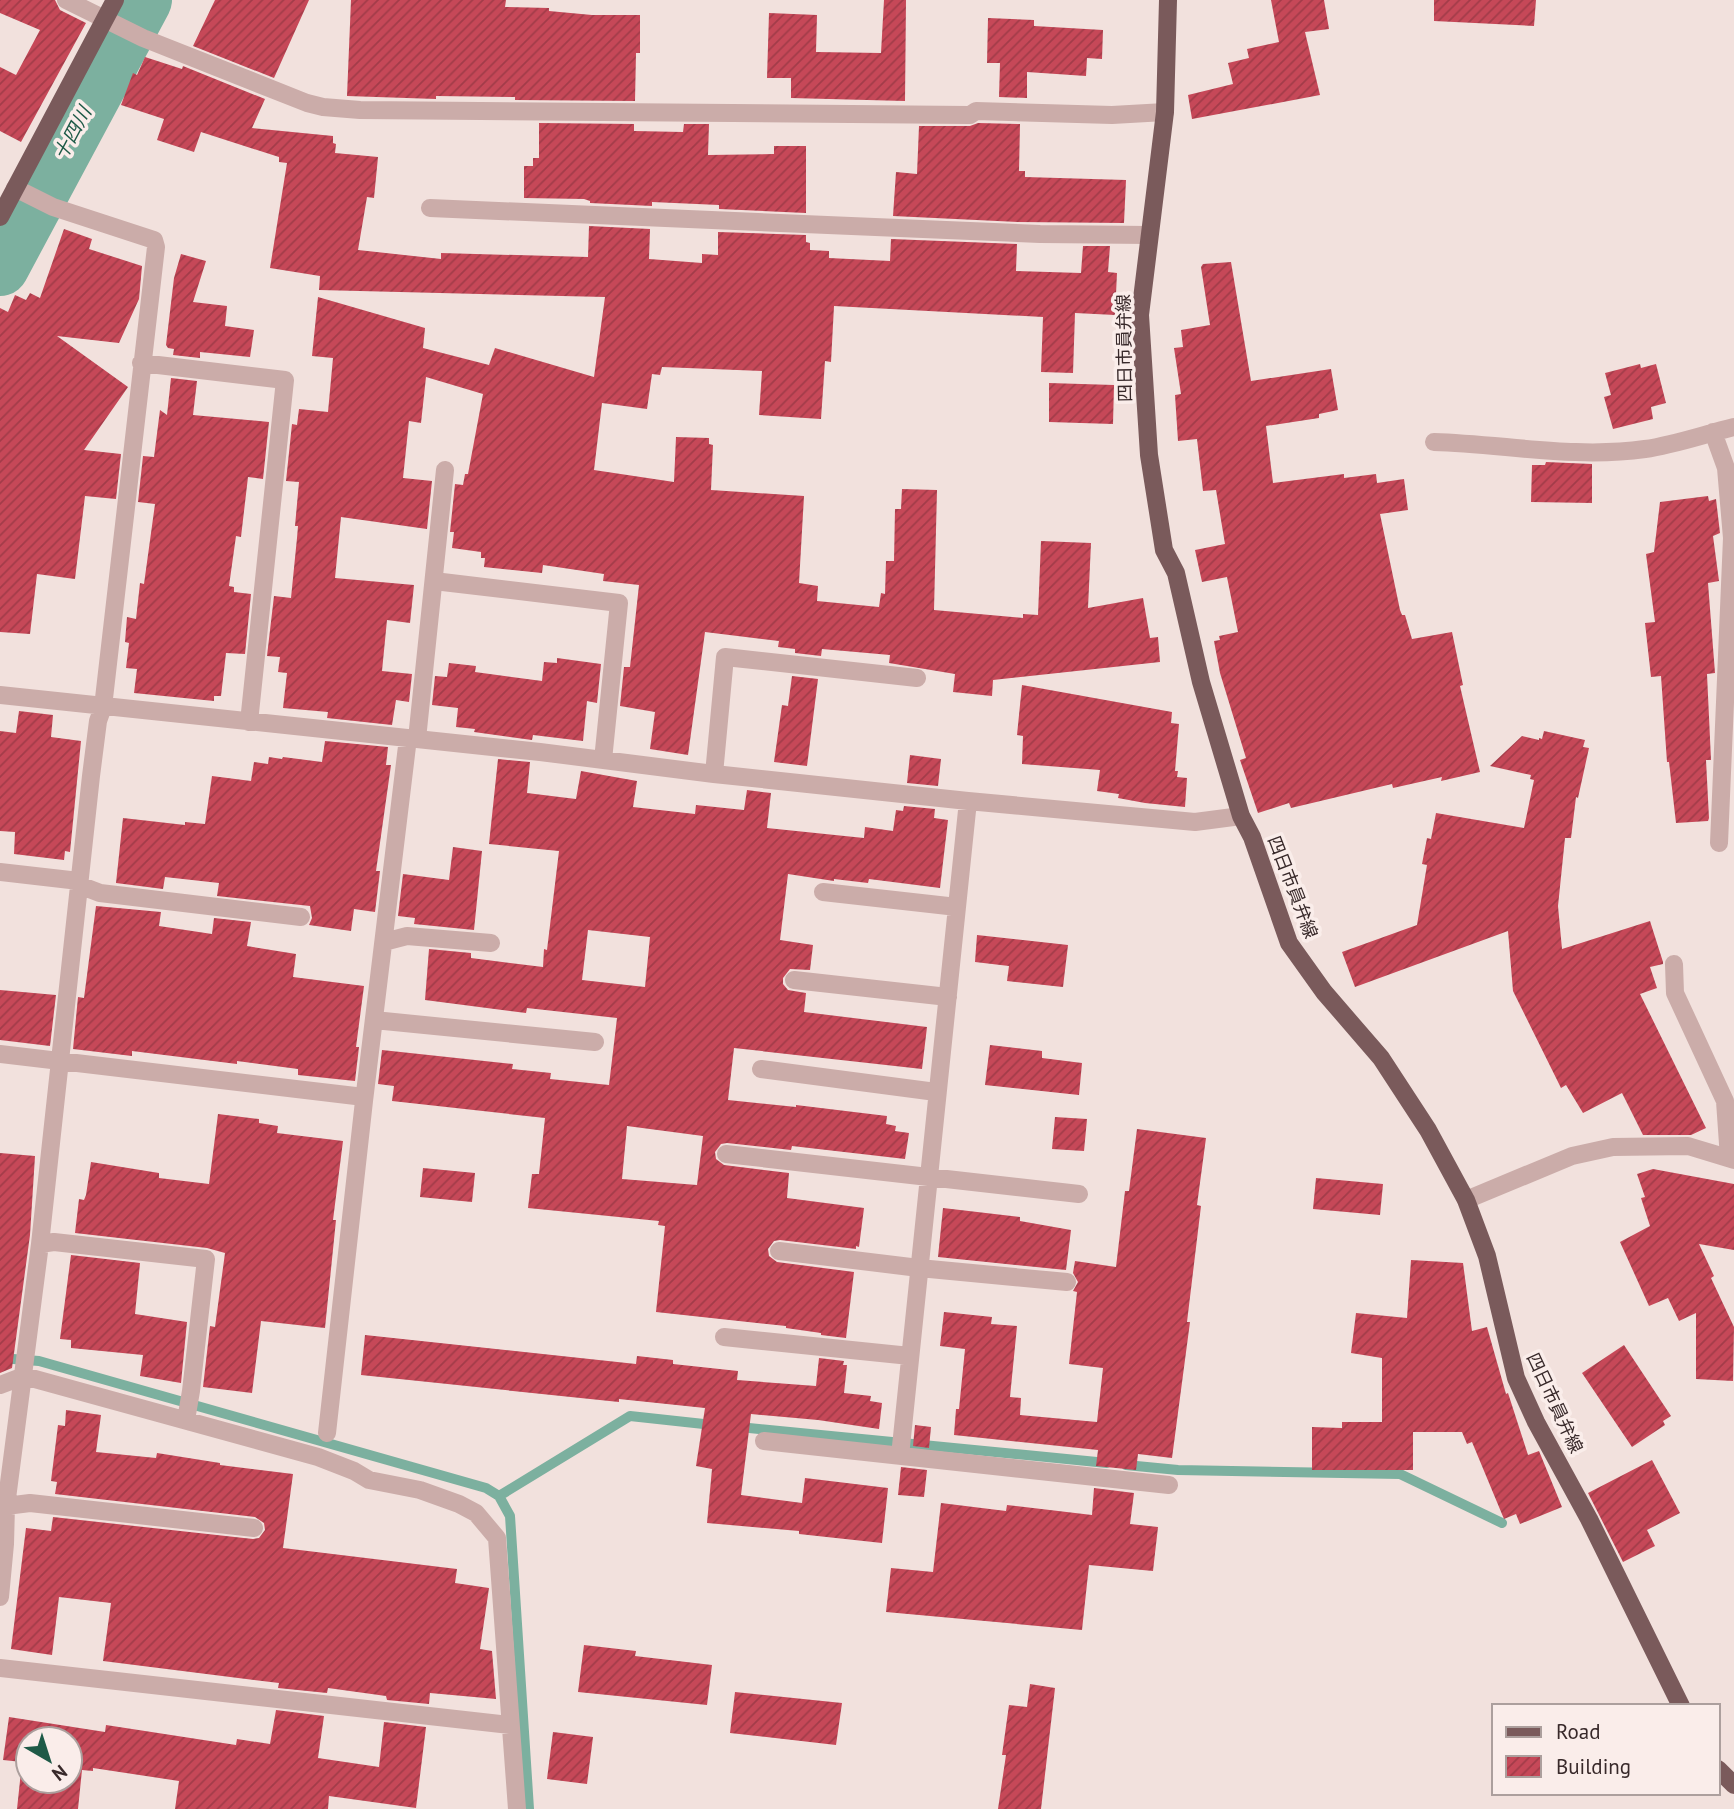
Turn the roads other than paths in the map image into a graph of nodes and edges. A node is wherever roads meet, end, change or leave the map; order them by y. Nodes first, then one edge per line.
1 (66, 0) edge
2 (115, 0) edge
3 (1168, 0) edge
4 (107, 19) junction
5 (1165, 112) junction
6 (18, 189) junction
7 (430, 208) dead end
8 (0, 217) edge
9 (1149, 235) junction
10 (141, 363) junction
11 (1734, 427) edge
12 (1713, 432) junction
13 (1434, 442) dead end
14 (444, 470) dead end
15 (434, 581) junction
16 (917, 678) dead end
17 (0, 695) edge
18 (103, 707) junction
19 (249, 722) junction
20 (413, 738) junction
21 (603, 760) junction
22 (714, 774) junction
23 (968, 801) junction
24 (1241, 816) junction
25 (1718, 843) dead end
26 (0, 872) edge
27 (79, 883) junction
28 (823, 892) dead end
29 (957, 907) junction
30 (301, 917) dead end
31 (384, 942) junction
32 (491, 943) dead end
33 (1674, 964) dead end
34 (794, 980) dead end
35 (948, 997) junction
36 (374, 1020) junction
37 (594, 1042) dead end
38 (0, 1054) edge
39 (60, 1061) junction
40 (761, 1069) dead end
41 (936, 1093) junction
42 (364, 1097) junction
43 (726, 1154) dead end
44 (1731, 1159) edge
45 (929, 1177) junction
46 (1079, 1194) dead end
47 (1466, 1200) junction
48 (40, 1244) junction
49 (779, 1251) dead end
50 (919, 1268) junction
51 (1068, 1282) dead end
52 (724, 1336) dead end
53 (910, 1356) junction
54 (24, 1374) junction
55 (0, 1385) edge
56 (186, 1418) junction
57 (327, 1433) dead end
58 (764, 1441) dead end
59 (900, 1456) junction
60 (1169, 1485) dead end
61 (6, 1506) junction
62 (254, 1528) dead end
63 (0, 1597) edge
64 (0, 1668) edge
65 (1680, 1704) edge
66 (510, 1725) junction
67 (1720, 1771) edge
68 (1734, 1785) edge
69 (517, 1809) edge

1 - 4 street
2 - 4 main road
3 - 5 main road, 四日市員弁線
4 - 5 street
4 - 6 main road
5 - 9 main road, 四日市員弁線
6 - 8 main road
6 - 10 street
7 - 9 street
9 - 24 main road, 四日市員弁線
10 - 18 street
10 - 19 street
11 - 12 street
12 - 13 street
12 - 25 street
14 - 15 street
15 - 20 street
15 - 21 street
16 - 22 street
17 - 18 street
18 - 19 street
18 - 27 street
19 - 20 street
20 - 21 street
20 - 31 street
21 - 22 street
22 - 23 street
23 - 24 street
23 - 29 street
24 - 47 main road, 四日市員弁線
26 - 27 street
27 - 30 street
27 - 39 street
28 - 29 street
29 - 35 street
31 - 32 street
31 - 36 street
33 - 44 street
34 - 35 street
35 - 41 street
36 - 37 street
36 - 42 street
38 - 39 street
39 - 42 street
39 - 48 street
40 - 41 street
41 - 45 street
42 - 57 street
43 - 45 street
44 - 47 street
45 - 46 street
45 - 50 street
47 - 65 main road, 四日市員弁線
48 - 54 street
48 - 56 street
49 - 50 street
50 - 51 street
50 - 53 street
52 - 53 street
53 - 59 street
54 - 55 street
54 - 56 street
54 - 61 street
56 - 66 street
58 - 59 street
59 - 60 street
61 - 62 street
61 - 63 street
64 - 66 street
66 - 69 street
67 - 68 main road

